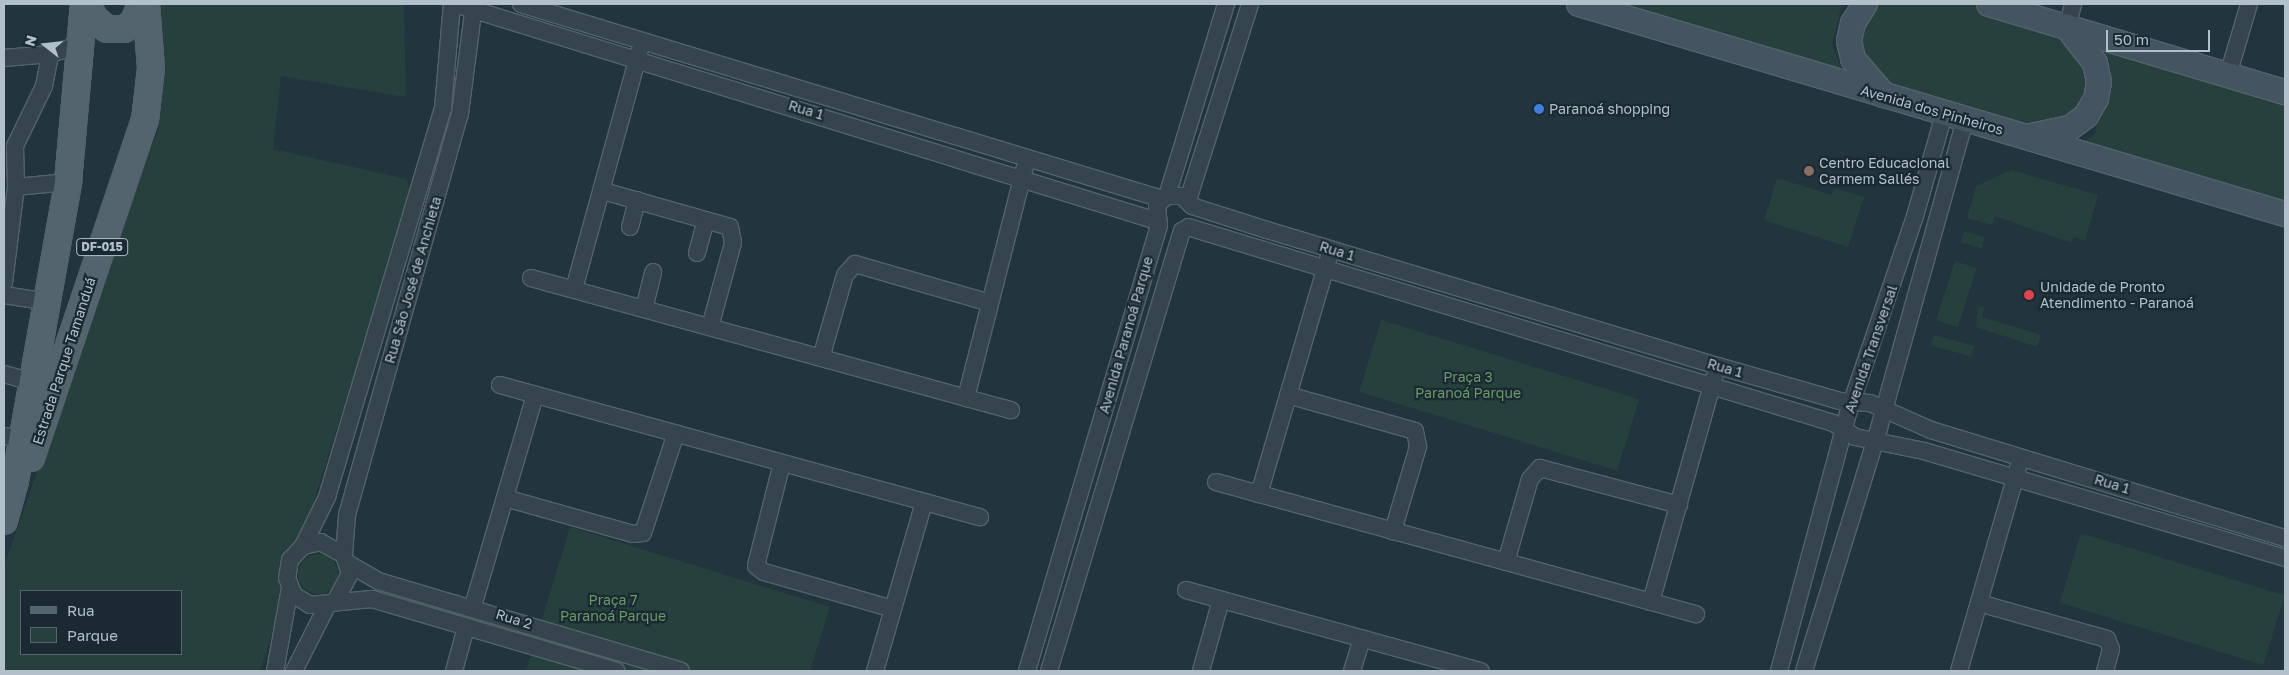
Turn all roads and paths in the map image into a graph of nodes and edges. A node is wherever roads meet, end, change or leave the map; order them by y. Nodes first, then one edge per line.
1 (86, 4) edge
2 (141, 4) edge
3 (146, 4) edge
4 (454, 4) edge
5 (520, 4) edge
6 (1226, 4) edge
7 (1250, 4) edge
8 (1579, 4) edge
9 (1865, 4) edge
10 (1989, 4) edge
11 (2073, 4) edge
12 (2249, 4) edge
13 (474, 6) edge
14 (2067, 27) junction
15 (80, 45) junction
16 (640, 51) junction
17 (50, 54) junction
18 (4, 58) edge
19 (2228, 75) junction
20 (2285, 92) edge
21 (1888, 98) junction
22 (1954, 116) junction
23 (2024, 137) junction
24 (1028, 158) junction
25 (1022, 176) junction
26 (68, 182) junction
27 (16, 187) junction
28 (603, 191) junction
29 (1165, 197) junction
30 (637, 200) junction
31 (1190, 203) junction
32 (2285, 214) edge
33 (706, 220) junction
34 (1158, 223) junction
35 (630, 227) dead end
36 (1185, 229) junction
37 (1331, 250) junction
38 (697, 253) dead end
39 (6, 259) edge
40 (1326, 267) junction
41 (653, 272) dead end
42 (531, 278) dead end
43 (4, 284) edge
44 (574, 290) junction
45 (4, 295) edge
46 (49, 302) junction
47 (987, 302) junction
48 (644, 309) junction
49 (710, 327) junction
50 (821, 358) junction
51 (1718, 366) junction
52 (4, 374) edge
53 (32, 382) junction
54 (500, 385) dead end
55 (1712, 386) junction
56 (535, 394) junction
57 (1288, 395) junction
58 (966, 398) junction
59 (1855, 401) junction
60 (1883, 409) junction
61 (1011, 410) dead end
62 (676, 433) junction
63 (1846, 433) junction
64 (13, 437) edge
65 (1874, 441) junction
66 (2021, 456) junction
67 (782, 463) junction
68 (2016, 477) junction
69 (15, 482) junction
70 (1216, 482) dead end
71 (1259, 494) junction
72 (505, 498) junction
73 (924, 502) junction
74 (1679, 505) junction
75 (980, 517) dead end
76 (4, 522) edge
77 (1393, 531) junction
78 (2285, 538) edge
79 (302, 546) junction
80 (2285, 558) edge
81 (347, 560) junction
82 (1506, 562) junction
83 (290, 588) junction
84 (1186, 590) dead end
85 (1221, 600) junction
86 (332, 602) junction
87 (1651, 602) junction
88 (1979, 603) junction
89 (469, 605) junction
90 (893, 609) junction
91 (1696, 614) dead end
92 (463, 626) junction
93 (1362, 639) junction
94 (1473, 670) edge
95 (275, 671) edge
96 (294, 671) edge
97 (454, 671) edge
98 (617, 671) edge
99 (681, 671) edge
100 (875, 671) edge
101 (1027, 671) edge
102 (1049, 671) edge
103 (1201, 671) edge
104 (1352, 671) edge
105 (1779, 671) edge
106 (1804, 671) edge
107 (1959, 671) edge
108 (2105, 671) edge

1 - 2 main road
1 - 15 main road, Estrada Parque Tamanduá / DF-015
3 - 69 main road, Estrada Parque Tamanduá / DF-015
4 - 13 street, Rua 1
4 - 79 street, Rua São José de Anchieta
5 - 16 street, Rua 1
6 - 29 street, Avenida Paranoá Parque
7 - 31 street
8 - 21 street, Avenida dos Pinheiros
9 - 21 street
10 - 14 street
11 - 14 street
12 - 19 street
13 - 16 street, Rua 1
13 - 81 street, Rua São José de Anchieta
14 - 19 street
14 - 23 street
15 - 17 street
15 - 26 main road, Estrada Parque Tamanduá / DF-015
16 - 24 street, Rua 1
16 - 25 street, Rua 1
16 - 28 street
17 - 18 street
17 - 27 street
19 - 20 street
21 - 22 street, Avenida dos Pinheiros
22 - 23 street, Avenida dos Pinheiros
22 - 59 street, Avenida Transversal
22 - 60 street, Avenida Transversal
23 - 32 street, Avenida dos Pinheiros
24 - 25 street
24 - 29 street, Rua 1
25 - 34 street, Rua 1
25 - 47 street
26 - 27 street
26 - 46 main road, Estrada Parque Tamanduá / DF-015
27 - 39 street
28 - 30 street
28 - 44 street
29 - 31 street, Rua 1
29 - 34 street, Avenida Paranoá Parque
30 - 33 street
30 - 35 street
31 - 36 street, Avenida Paranoá Parque
31 - 37 street, Rua 1
33 - 38 street
33 - 49 street
34 - 36 street, Rua 1
34 - 101 street, Avenida Paranoá Parque
36 - 40 street, Rua 1
36 - 102 street, Avenida Paranoá Parque
37 - 40 street
37 - 51 street, Rua 1
39 - 43 street
40 - 55 street, Rua 1
40 - 57 street
41 - 48 street
42 - 44 street
44 - 48 street
45 - 46 street
46 - 53 main road, Estrada Parque Tamanduá / DF-015
47 - 50 street
47 - 58 street
48 - 49 street
49 - 50 street
50 - 58 street
51 - 55 street
51 - 59 street, Rua 1
52 - 53 street
53 - 64 main road, Estrada Parque Tamanduá / DF-015
54 - 56 street
55 - 63 street, Rua 1
55 - 74 street
56 - 62 street
56 - 72 street
57 - 71 street
57 - 77 street
58 - 61 street
59 - 60 street, Rua 1
59 - 63 street, Avenida Transversal
60 - 65 street, Avenida Transversal
60 - 66 street, Rua 1
62 - 67 street
62 - 72 street
63 - 65 street, Rua 1
63 - 105 street, Avenida Transversal
64 - 69 main road, Estrada Parque Tamanduá / DF-015
65 - 68 street, Rua 1
65 - 106 street, Avenida Transversal
66 - 68 street
66 - 78 street, Rua 1
67 - 73 street
67 - 90 street
68 - 80 street, Rua 1
68 - 88 street
69 - 76 main road, Estrada Parque Tamanduá / DF-015
70 - 71 street
71 - 77 street
72 - 89 street
73 - 75 street
73 - 90 street
74 - 82 street
74 - 87 street
77 - 82 street
79 - 81 street
79 - 83 street, Rua São José de Anchieta
81 - 86 street, Rua São José de Anchieta
81 - 89 street, Rua 2
82 - 87 street
83 - 86 street
83 - 95 street, Rua São José de Anchieta
84 - 85 street
85 - 93 street
85 - 103 street
86 - 92 street, Rua 2
86 - 96 street, Rua São José de Anchieta
87 - 91 street
88 - 107 street
88 - 108 street
89 - 92 street
89 - 99 street, Rua 2
90 - 100 street
92 - 97 street
92 - 98 street, Rua 2
93 - 94 street
93 - 104 street

